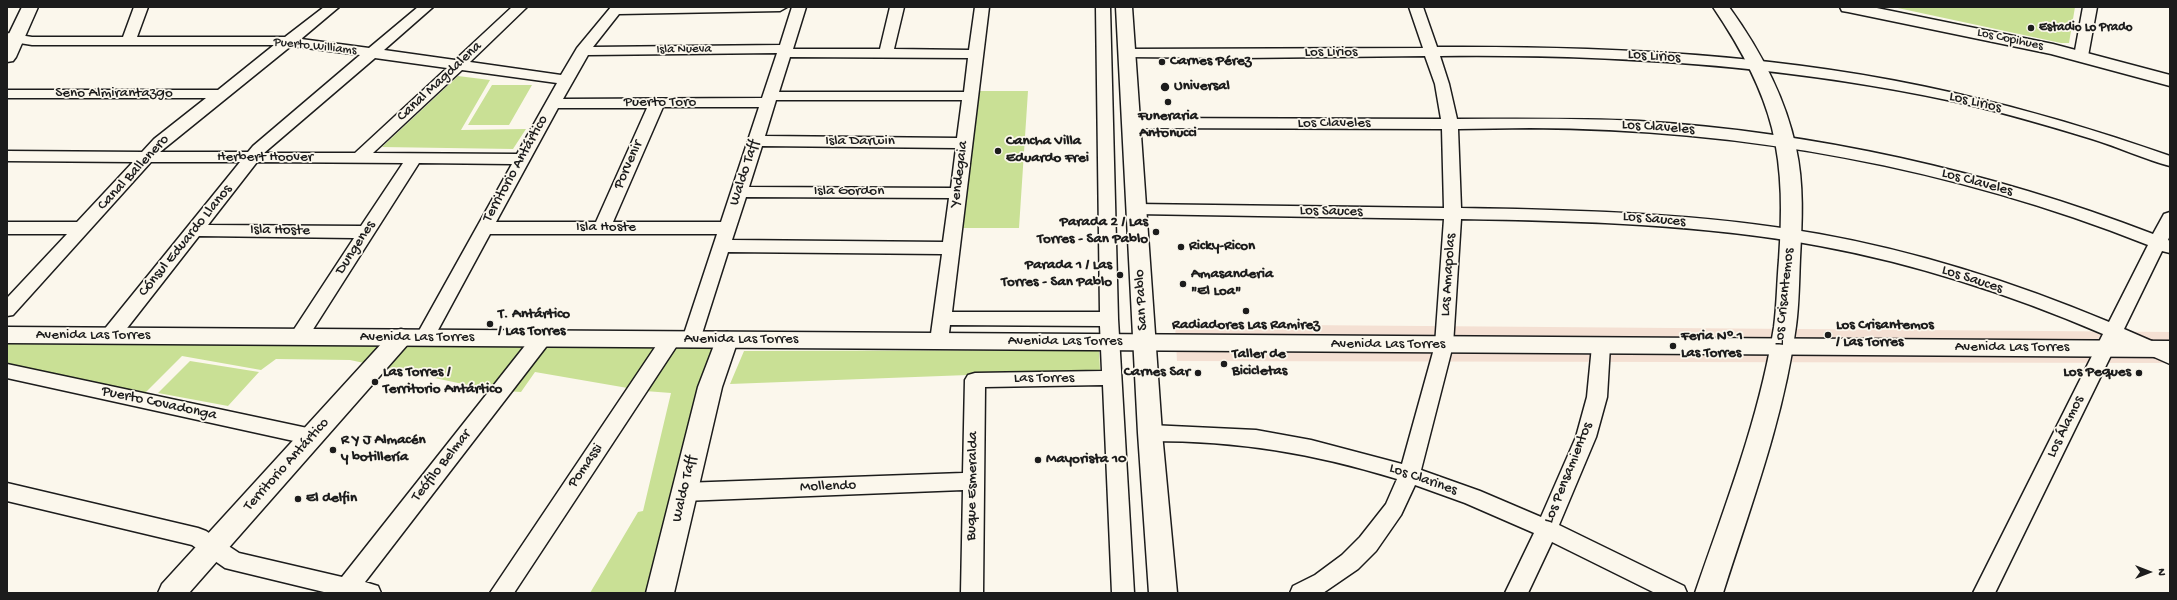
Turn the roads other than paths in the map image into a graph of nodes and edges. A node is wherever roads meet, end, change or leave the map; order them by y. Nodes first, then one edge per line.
1 (30, 7) edge
2 (141, 7) edge
3 (332, 7) edge
4 (426, 7) edge
5 (520, 7) edge
6 (780, 7) edge
7 (799, 7) edge
8 (897, 7) edge
9 (982, 7) edge
10 (1103, 7) edge
11 (1124, 7) edge
12 (1416, 7) edge
13 (1721, 7) edge
14 (1848, 7) edge
15 (2090, 7) edge
16 (616, 9) edge
17 (11, 38) edge
18 (128, 41) junction
19 (288, 41) junction
20 (582, 51) junction
21 (785, 51) junction
22 (371, 53) junction
23 (1127, 53) junction
24 (1432, 53) junction
25 (886, 54) junction
26 (976, 54) junction
27 (2081, 56) junction
28 (7, 57) edge
29 (458, 65) junction
30 (1756, 65) junction
31 (565, 80) junction
32 (2170, 82) edge
33 (7, 94) edge
34 (222, 94) junction
35 (970, 96) junction
36 (769, 99) junction
37 (657, 103) junction
38 (552, 104) junction
39 (1131, 123) junction
40 (1450, 124) junction
41 (756, 141) junction
42 (964, 143) junction
43 (1785, 143) junction
44 (7, 156) edge
45 (147, 157) junction
46 (253, 158) junction
47 (359, 158) junction
48 (414, 158) junction
49 (522, 159) junction
50 (2170, 161) edge
51 (739, 192) junction
52 (958, 192) junction
53 (1136, 209) junction
54 (1453, 213) junction
55 (2170, 218) edge
56 (7, 228) edge
57 (82, 228) junction
58 (485, 228) junction
59 (602, 228) junction
60 (728, 228) junction
61 (195, 230) junction
62 (366, 232) junction
63 (1792, 236) junction
64 (2164, 244) edge
65 (722, 246) junction
66 (951, 248) junction
67 (7, 310) edge
68 (942, 318) junction
69 (1109, 319) junction
70 (7, 335) edge
71 (110, 336) junction
72 (298, 337) junction
73 (412, 337) junction
74 (542, 338) junction
75 (681, 340) junction
76 (727, 340) junction
77 (2109, 340) junction
78 (939, 341) junction
79 (1112, 342) junction
80 (1145, 342) junction
81 (1444, 345) junction
82 (1601, 346) junction
83 (1781, 347) junction
84 (2164, 352) edge
85 (7, 371) edge
86 (1113, 378) junction
87 (975, 380) joint
88 (1150, 433) junction
89 (312, 437) junction
90 (1409, 475) junction
91 (974, 481) junction
92 (7, 492) edge
93 (683, 492) junction
94 (1546, 529) junction
95 (212, 548) junction
96 (345, 590) edge
97 (172, 593) edge
98 (370, 593) edge
99 (501, 593) edge
100 (660, 593) edge
101 (972, 593) edge
102 (1123, 593) edge
103 (1163, 593) edge
104 (1302, 593) edge
105 (1516, 593) edge
106 (1676, 593) edge
107 (1709, 593) edge
108 (1984, 593) edge

1 - 17 main road
2 - 18 street
3 - 19 street, Canal Ballenero
4 - 22 street, Cónsul Eduardo Llanos
5 - 29 street, Canal Magdalena
6 - 16 street
7 - 21 street, Waldo Taff
8 - 25 street
9 - 26 street, Yendegaia
10 - 69 street
11 - 23 main road, San Pablo
12 - 24 street, Las Amapolas
13 - 30 main road, Los Crisantemos
14 - 27 main road, Los Copihues
15 - 27 street
16 - 20 street, Territorio Antártico
17 - 18 street, Puerto Williams
17 - 28 main road
18 - 19 street, Puerto Williams
19 - 22 street, Puerto Williams
19 - 34 street, Canal Ballenero
20 - 21 street, Isla Nueva
20 - 31 street, Territorio Antártico
21 - 25 street, Isla Nueva
21 - 36 street, Waldo Taff
22 - 29 street, Puerto Williams
22 - 46 street, Cónsul Eduardo Llanos
23 - 24 street, Los Lirios
23 - 39 main road, San Pablo
24 - 30 street, Los Lirios
24 - 40 street, Las Amapolas
25 - 26 street, Isla Nueva
26 - 35 street, Yendegaia
27 - 32 main road, Los Copihues
29 - 31 street, Puerto Williams
29 - 47 street, Canal Magdalena
30 - 43 main road, Los Crisantemos
30 - 50 street, Los Lirios
31 - 38 street, Territorio Antártico
33 - 34 street, Seno Almirantazgo
34 - 45 street, Canal Ballenero
35 - 36 street, Puerto Toro
35 - 42 street, Yendegaia
36 - 37 street, Puerto Toro
36 - 41 street, Waldo Taff
37 - 38 street, Puerto Toro
37 - 59 street, Porvenir
38 - 49 street, Territorio Antártico
39 - 40 street, Los Claveles
39 - 53 main road, San Pablo
40 - 43 street, Los Claveles
40 - 54 street, Las Amapolas
41 - 42 street, Isla Darwin
41 - 51 street, Waldo Taff
42 - 52 street, Yendegaia
43 - 63 main road, Los Crisantemos
43 - 64 street, Los Claveles
44 - 45 street, Herbert Hoover
45 - 46 street, Herbert Hoover
45 - 57 street, Canal Ballenero
46 - 47 street, Herbert Hoover
46 - 61 street, Cónsul Eduardo Llanos
47 - 48 street, Herbert Hoover
48 - 49 street, Herbert Hoover
48 - 62 street, Dungenes
49 - 58 street, Territorio Antártico
51 - 52 street, Isla Gordon
51 - 60 street, Waldo Taff
52 - 66 street, Yendegaia
53 - 54 street, Los Sauces
53 - 80 main road, San Pablo
54 - 63 street, Los Sauces
54 - 81 street, Las Amapolas
55 - 64 street, Los Álamos
56 - 57 street
57 - 67 street, Canal Ballenero
58 - 59 street, Isla Hoste
58 - 73 street, Territorio Antártico
59 - 60 street, Isla Hoste
60 - 65 street, Waldo Taff
61 - 62 street, Isla Hoste
61 - 71 street, Cónsul Eduardo Llanos
62 - 72 street, Dungenes
63 - 77 street, Los Sauces
63 - 83 main road, Los Crisantemos
64 - 77 street, Los Álamos
65 - 66 street
65 - 75 street, Waldo Taff
66 - 68 street, Yendegaia
68 - 69 street, Avenida Las Torres
68 - 78 street, Yendegaia
69 - 79 street
70 - 71 main road, Avenida Las Torres
71 - 72 main road, Avenida Las Torres
72 - 73 main road, Avenida Las Torres
73 - 74 main road, Avenida Las Torres
73 - 89 main road, Territorio Antártico
74 - 75 main road, Avenida Las Torres
74 - 96 street, Teófilo Belmar
75 - 76 main road, Avenida Las Torres
75 - 99 street, Pomassi
76 - 78 main road, Avenida Las Torres
76 - 93 main road, Waldo Taff
77 - 83 main road, Avenida Las Torres
77 - 84 main road, Avenida Las Torres
77 - 108 street, Los Álamos
78 - 79 main road, Avenida Las Torres
79 - 80 main road, Avenida Las Torres
79 - 86 street
80 - 81 main road, Avenida Las Torres
80 - 88 main road, San Pablo
81 - 82 main road, Avenida Las Torres
81 - 90 street, Las Amapolas
82 - 83 main road, Avenida Las Torres
82 - 94 street, Los Pensamientos
83 - 107 main road, Los Crisantemos
85 - 89 street, Puerto Covadonga
86 - 87 street, Las Torres
86 - 102 street
87 - 91 street, Buque Esmeralda
88 - 90 street, Los Clarines
88 - 103 main road, San Pablo
89 - 95 main road, Territorio Antártico
90 - 94 street, Los Clarines
90 - 104 street, Las Amapolas
91 - 93 street, Mollendo
91 - 101 street, Buque Esmeralda
92 - 95 street
93 - 100 main road, Waldo Taff
94 - 105 street, Los Pensamientos
94 - 106 street, Los Clarines
95 - 96 street
95 - 97 main road, Territorio Antártico
96 - 98 street

